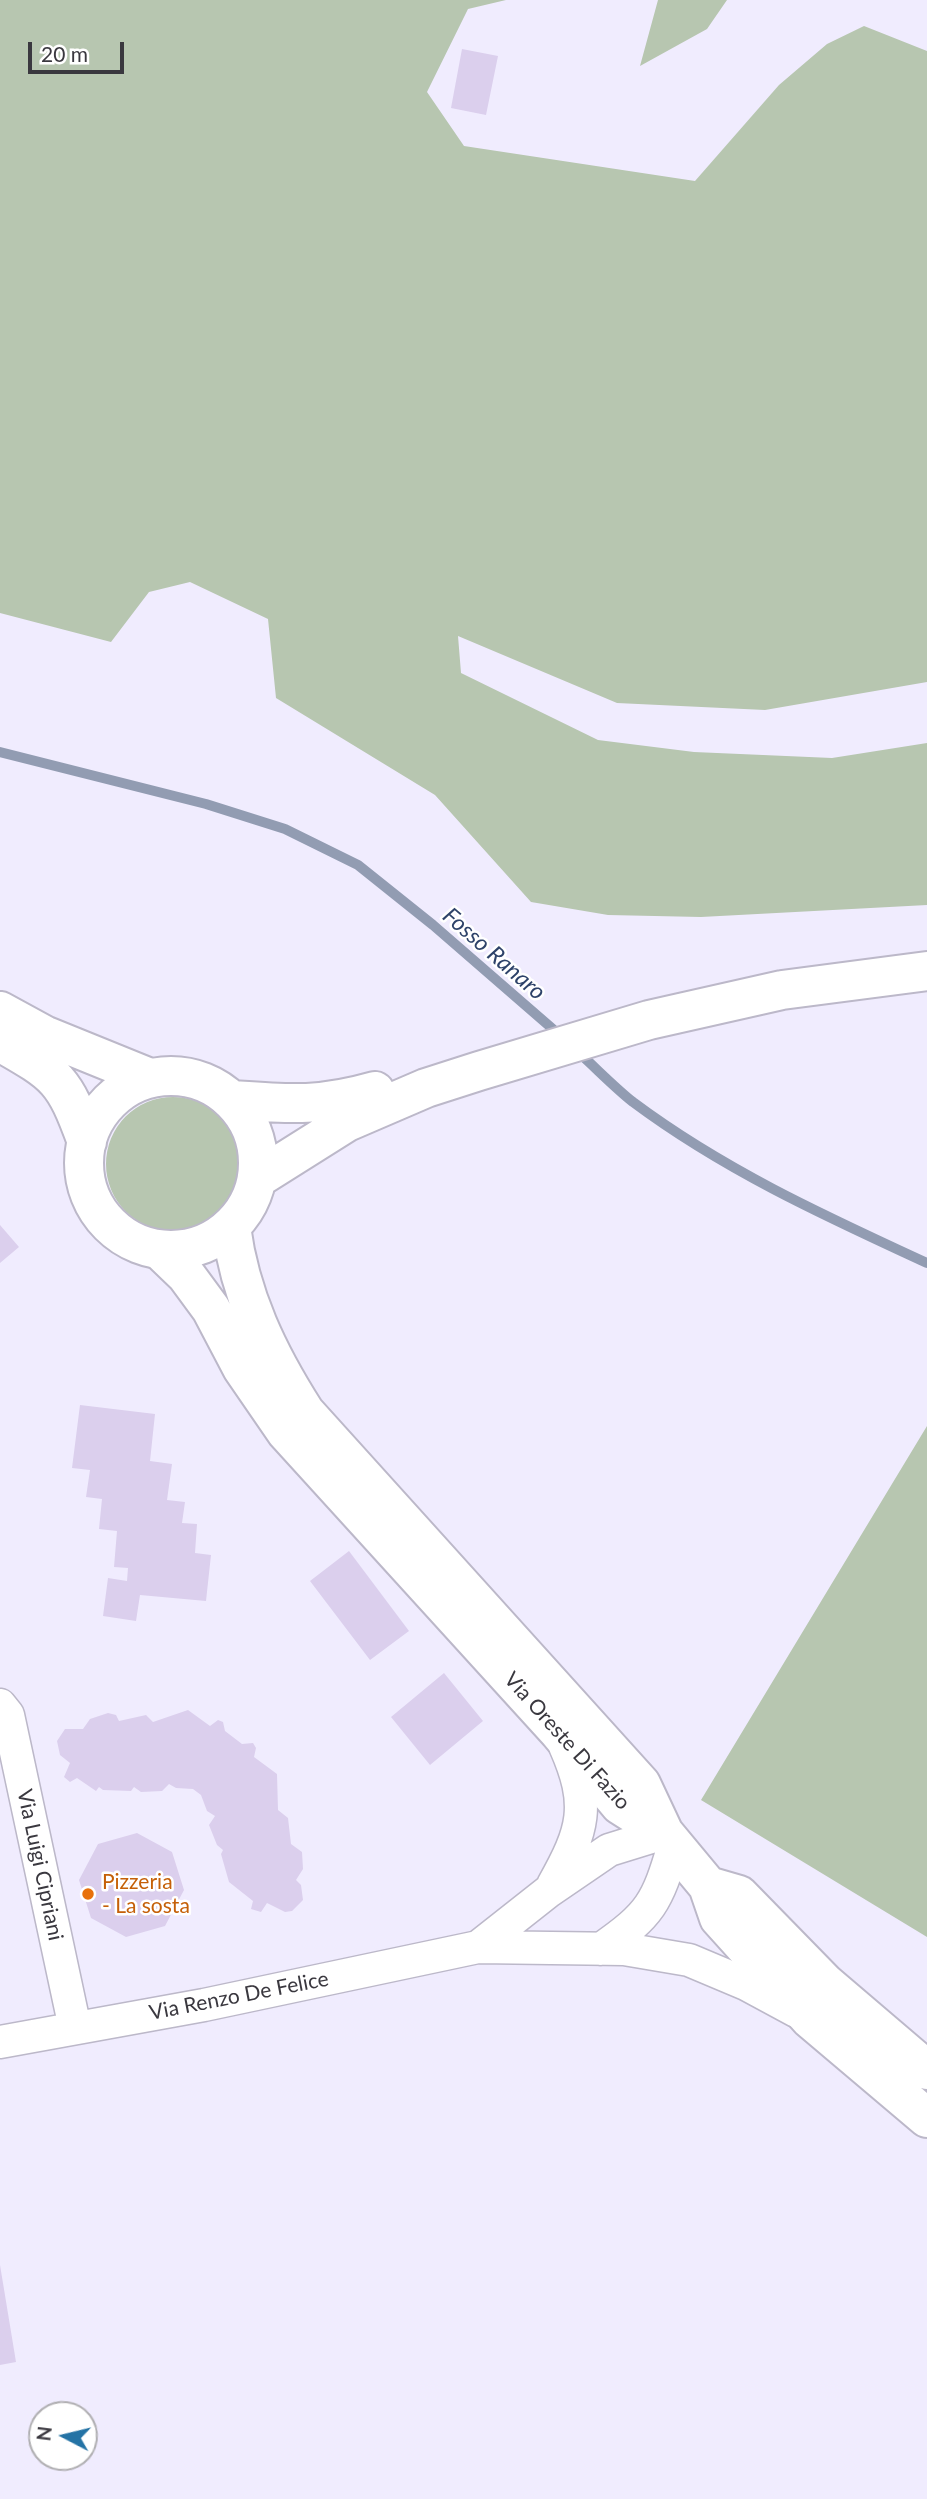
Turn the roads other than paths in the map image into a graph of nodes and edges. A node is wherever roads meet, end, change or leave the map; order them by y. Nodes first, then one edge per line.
1 (927, 971) edge
2 (0, 1011) edge
3 (0, 1042) edge
4 (150, 1078) junction
5 (426, 1088) junction
6 (232, 1100) junction
7 (87, 1142) junction
8 (258, 1178) junction
9 (231, 1227) junction
10 (161, 1251) junction
11 (0, 1705) edge
12 (559, 1732) junction
13 (669, 1839) junction
14 (709, 1886) junction
15 (549, 1891) junction
16 (478, 1947) junction
17 (601, 1949) junction
18 (810, 2019) junction
19 (75, 2028) junction
20 (0, 2042) edge
21 (927, 2070) edge
22 (927, 2118) edge

1 - 5 street
2 - 4 street
3 - 7 street
4 - 6 street
4 - 7 street
5 - 6 street
5 - 8 street
6 - 8 street
7 - 10 street
8 - 9 street
9 - 10 street
9 - 13 street, Via Oreste Di Fazio
10 - 12 street, Via Oreste Di Fazio
11 - 19 street, Via Luigi Cipriani
12 - 13 street, Via Oreste Di Fazio
12 - 15 street
13 - 14 street
13 - 15 street
13 - 17 street
14 - 18 street
14 - 21 street
15 - 16 street
16 - 17 street
16 - 19 street, Via Renzo De Felice
17 - 18 street
18 - 22 street
19 - 20 street, Via Renzo De Felice

